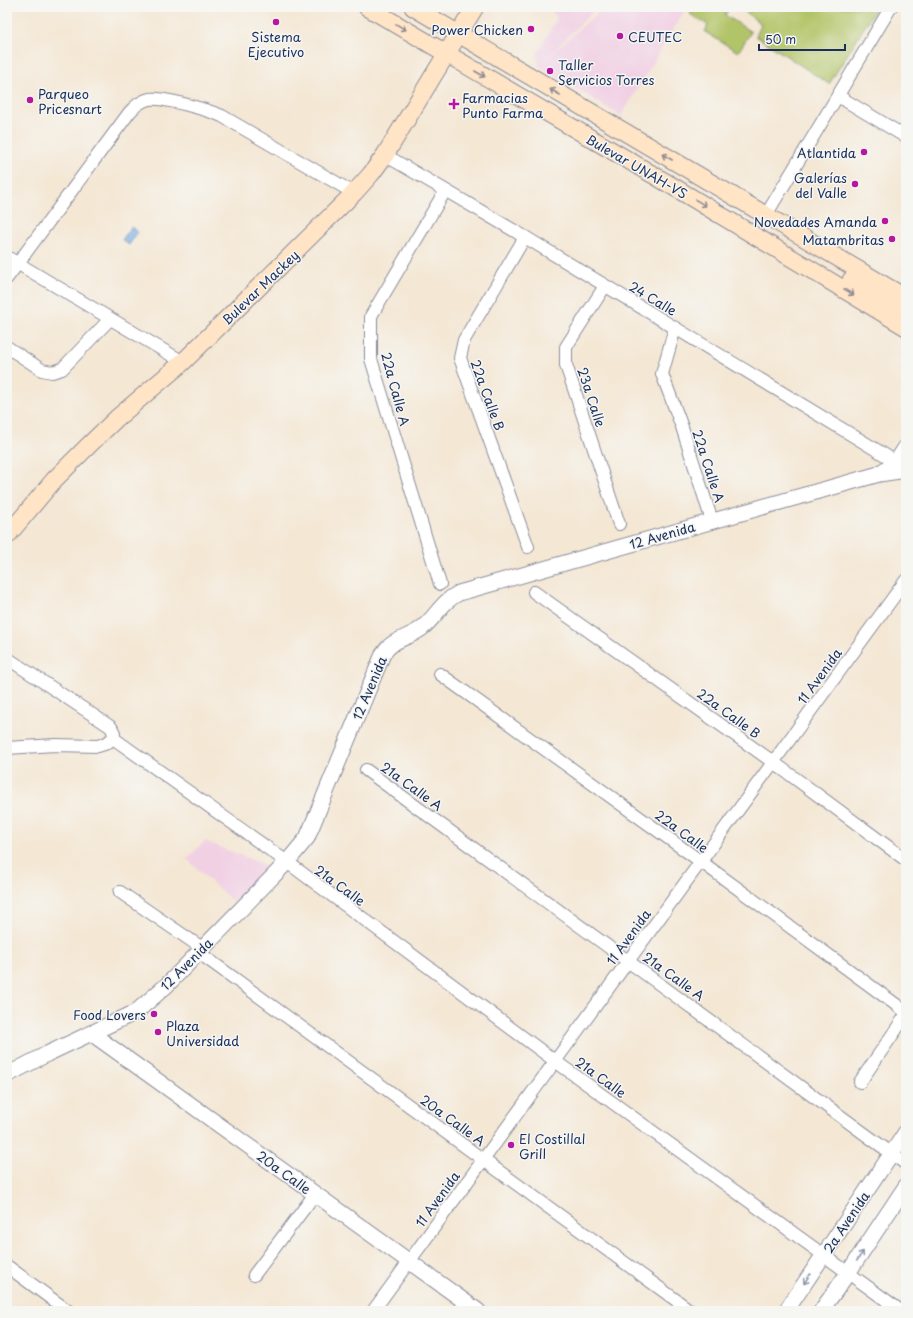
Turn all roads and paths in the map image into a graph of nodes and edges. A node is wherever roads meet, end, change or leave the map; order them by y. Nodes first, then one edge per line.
1 (367, 7) edge
2 (413, 7) edge
3 (475, 7) edge
4 (891, 7) edge
5 (458, 34) junction
6 (447, 54) junction
7 (838, 96) junction
8 (906, 137) edge
9 (385, 156) junction
10 (446, 191) junction
11 (354, 193) junction
12 (766, 215) junction
13 (524, 238) junction
14 (7, 257) edge
15 (796, 260) junction
16 (18, 263) junction
17 (7, 278) edge
18 (605, 286) junction
19 (906, 298) edge
20 (906, 305) edge
21 (110, 319) junction
22 (906, 327) edge
23 (675, 328) junction
24 (7, 347) edge
25 (183, 362) junction
26 (906, 447) edge
27 (903, 466) edge
28 (712, 521) junction
29 (619, 524) dead end
30 (7, 536) edge
31 (528, 547) dead end
32 (906, 580) edge
33 (440, 584) dead end
34 (534, 592) dead end
35 (7, 658) edge
36 (440, 674) dead end
37 (113, 738) junction
38 (7, 748) edge
39 (773, 762) junction
40 (366, 770) dead end
41 (906, 860) edge
42 (287, 862) junction
43 (701, 862) junction
44 (120, 892) dead end
45 (200, 950) junction
46 (629, 961) junction
47 (906, 1014) edge
48 (91, 1033) junction
49 (555, 1061) junction
50 (7, 1075) edge
51 (860, 1082) dead end
52 (906, 1132) edge
53 (892, 1154) junction
54 (483, 1160) junction
55 (906, 1164) edge
56 (906, 1186) edge
57 (315, 1194) junction
58 (824, 1255) junction
59 (409, 1262) junction
60 (7, 1266) edge
61 (848, 1273) junction
62 (254, 1275) dead end
63 (68, 1311) edge
64 (373, 1311) edge
65 (478, 1311) edge
66 (691, 1311) edge
67 (786, 1311) edge
68 (821, 1311) edge
69 (901, 1311) edge

1 -> 6 main road, Bulevar UNAH-VS
2 - 5 main road, Bulevar UNAH-VS
3 - 5 main road, Bulevar Mackey
4 - 7 street
5 - 6 main road, Bulevar Mackey
12 -> 5 main road, Bulevar UNAH-VS
6 - 9 main road, Bulevar Mackey
6 -> 15 main road, Bulevar UNAH-VS
7 - 8 street
7 - 12 street
9 - 10 street, 24 Calle
9 - 11 main road, Bulevar Mackey
10 - 13 street, 24 Calle
10 - 33 street, 22a Calle A
11 - 16 street
11 - 25 main road, Bulevar Mackey
12 - 19 main road, Bulevar UNAH-VS
13 - 18 street, 24 Calle
13 - 31 street, 22a Calle B
14 - 16 street
15 - 20 main road
15 -> 22 main road, Bulevar UNAH-VS
16 - 17 street
16 - 21 street
18 - 23 street, 24 Calle
18 - 29 street, 23a Calle
21 - 24 street
21 - 25 street
23 - 27 street, 24 Calle
23 - 28 street, 22a Calle A
25 - 30 main road, Bulevar Mackey
26 - 27 street
27 - 28 street, 12 Avenida
28 - 42 street, 12 Avenida
32 - 39 street, 11 Avenida
34 - 39 street, 22a Calle B
35 - 37 street
36 - 43 street, 22a Calle
37 - 38 street
37 - 42 street, 21a Calle
39 - 41 street, 22a Calle B
39 - 43 street, 11 Avenida
40 - 46 street, 21a Calle A
42 - 45 street, 12 Avenida
42 - 49 street, 21a Calle
43 - 46 street, 11 Avenida
43 - 47 street, 22a Calle
44 - 45 street, 20a Calle A
45 - 48 street, 12 Avenida
45 - 54 street, 20a Calle A
46 - 49 street, 11 Avenida
46 - 53 street, 21a Calle A
47 - 51 street
48 - 50 street, 12 Avenida
48 - 57 street, 20a Calle
49 - 54 street, 11 Avenida
49 - 58 street, 21a Calle
52 - 53 street, 2a Avenida
53 - 55 street, 21a Calle A
53 - 58 street, 2a Avenida
54 - 59 street, 11 Avenida
54 - 66 street, 20a Calle A
61 -> 56 street
57 - 59 street, 20a Calle
57 - 62 street
58 - 61 street, 21a Calle
58 -> 67 street, 2a Avenida
59 - 64 street, 11 Avenida
59 - 65 street, 20a Calle
60 - 63 street
61 - 68 street
61 - 69 street, 21a Calle

